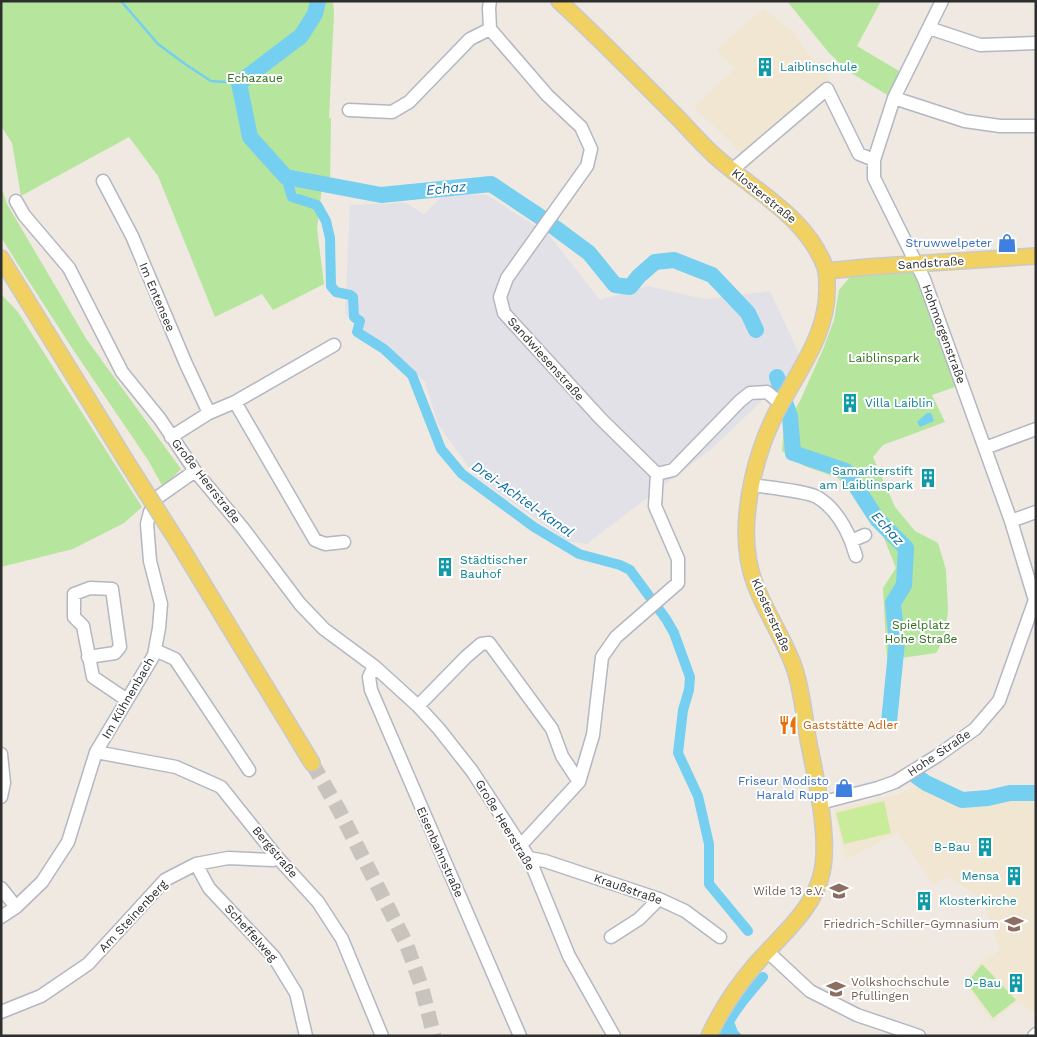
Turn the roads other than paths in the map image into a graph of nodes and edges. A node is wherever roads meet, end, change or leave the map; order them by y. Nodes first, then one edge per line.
1 (490, 1) edge
2 (560, 1) edge
3 (942, 1) edge
4 (929, 28) junction
5 (490, 29) junction
6 (1036, 43) edge
7 (894, 98) junction
8 (349, 110) dead end
9 (1036, 126) edge
10 (874, 160) junction
11 (732, 170) junction
12 (103, 181) dead end
13 (16, 201) dead end
14 (1036, 256) edge
15 (1, 258) edge
16 (917, 264) junction
17 (827, 271) junction
18 (334, 345) dead end
19 (234, 402) junction
20 (778, 409) junction
21 (209, 413) junction
22 (1036, 429) edge
23 (171, 436) junction
24 (985, 448) junction
25 (195, 470) junction
26 (657, 474) junction
27 (751, 485) junction
28 (1036, 512) edge
29 (1011, 521) junction
30 (864, 535) dead end
31 (851, 541) junction
32 (344, 542) dead end
33 (856, 556) dead end
34 (1035, 597) edge
35 (155, 650) junction
36 (88, 657) junction
37 (374, 666) junction
38 (127, 700) junction
39 (418, 706) junction
40 (96, 752) junction
41 (1, 754) edge
42 (312, 763) tunnel mouth
43 (249, 770) dead end
44 (579, 782) junction
45 (1, 797) edge
46 (820, 803) junction
47 (520, 846) junction
48 (277, 857) junction
49 (529, 858) junction
50 (196, 864) junction
51 (1, 888) edge
52 (659, 899) junction
53 (16, 907) junction
54 (1, 917) edge
55 (611, 937) dead end
56 (720, 937) dead end
57 (768, 952) junction
58 (1, 1012) edge
59 (306, 1036) edge
60 (382, 1036) edge
61 (520, 1036) edge
62 (614, 1036) edge
63 (708, 1036) edge
64 (919, 1036) edge

1 - 5 street
2 - 11 main road, Klosterstraße
3 - 4 street
4 - 6 street
4 - 7 street
5 - 8 street
5 - 26 street, Sandwiesenstraße
7 - 9 street
7 - 10 street
10 - 11 street
10 - 16 street, Hohmorgenstraße
11 - 17 main road, Klosterstraße
12 - 21 street, Im Entensee
13 - 23 street, Große Heerstraße
14 - 16 main road, Sandstraße
15 - 42 main road, bridge
16 - 17 main road, Sandstraße
16 - 24 street, Hohmorgenstraße
17 - 20 main road, Klosterstraße
18 - 19 street
19 - 21 street
19 - 32 street
20 - 26 street
20 - 27 main road, Klosterstraße
21 - 23 street
22 - 24 street
23 - 25 street, Große Heerstraße
24 - 29 street, Hohmorgenstraße
25 - 35 street, Im Kühnenbach
25 - 37 street, Große Heerstraße
26 - 44 street
27 - 31 street
27 - 46 main road, Klosterstraße
28 - 29 street
29 - 34 street, Hohmorgenstraße
30 - 31 street
31 - 33 street
34 - 46 street, Hohe Straße
35 - 38 street, Im Kühnenbach
35 - 43 street
36 - 36 street
36 - 38 street
37 - 39 street, Große Heerstraße
37 - 61 street, Eisenbahnstraße
38 - 40 street, Im Kühnenbach
39 - 44 street
39 - 47 street, Große Heerstraße
40 - 48 street, Bergstraße
40 - 53 street, Im Kühnenbach
41 - 45 street
44 - 47 street
46 - 57 main road, Klosterstraße
47 - 49 street, Große Heerstraße
48 - 50 street, Am Steinenberg
48 - 60 street, Bergstraße
49 - 52 street, Kraußstraße
49 - 62 street, Große Heerstraße
50 - 58 street, Am Steinenberg
50 - 59 street, Scheffelweg
51 - 53 street
52 - 55 street
52 - 56 street, Kraußstraße
53 - 54 street, Im Kühnenbach
57 - 63 main road
57 - 64 street

